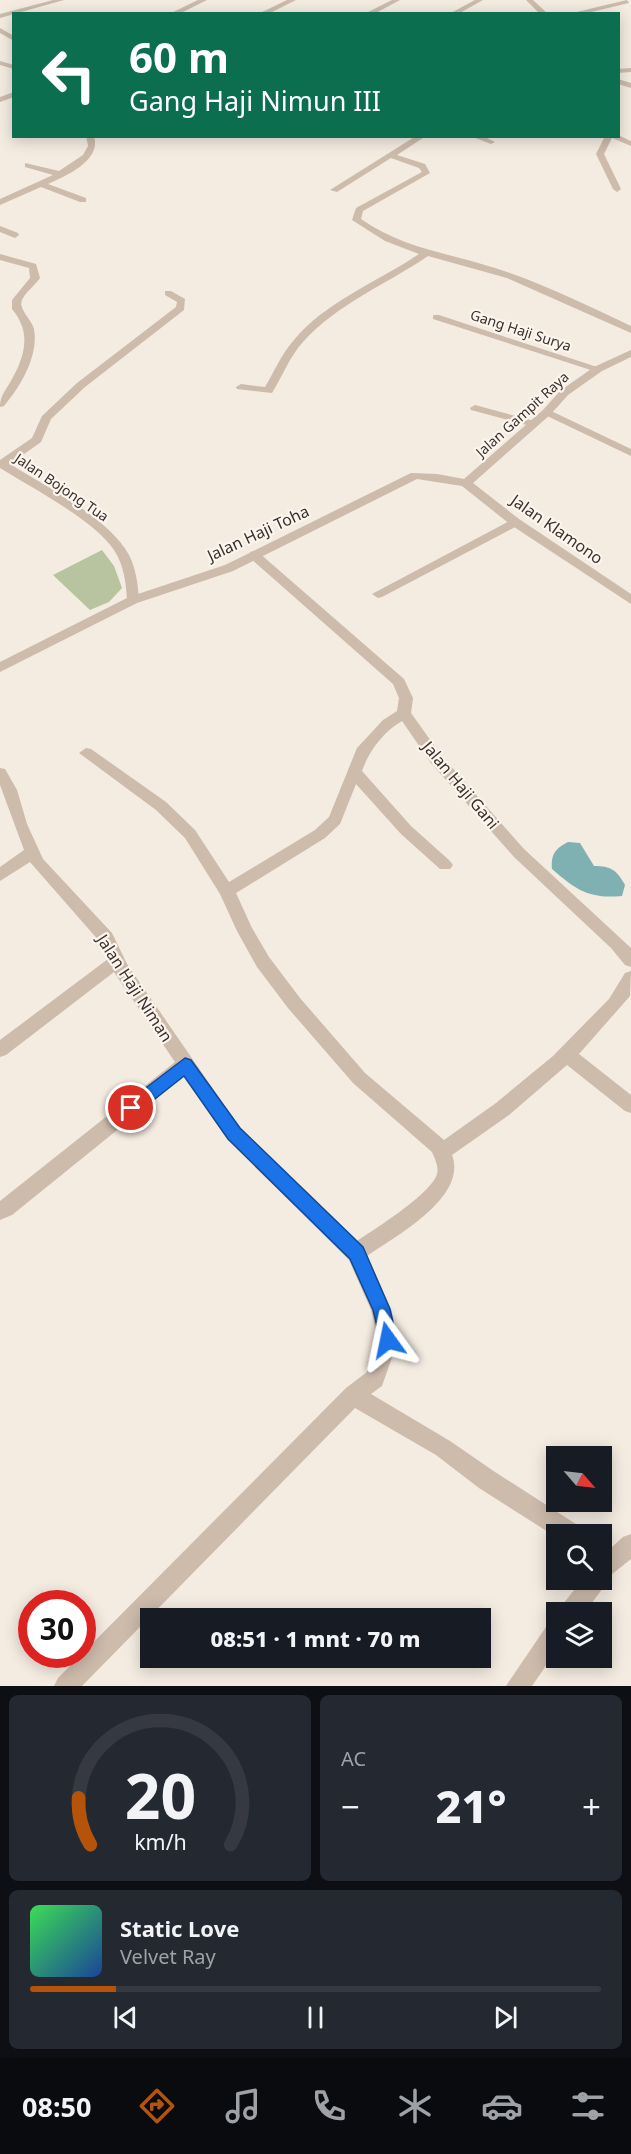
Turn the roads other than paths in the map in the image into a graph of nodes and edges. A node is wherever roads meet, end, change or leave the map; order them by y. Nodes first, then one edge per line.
1 (62, 0) edge
2 (204, 0) edge
3 (292, 0) edge
4 (397, 0) edge
5 (480, 0) edge
6 (529, 0) edge
7 (627, 2) dead end
8 (12, 12) edge
9 (177, 12) edge
10 (265, 12) edge
11 (371, 12) edge
12 (456, 12) edge
13 (546, 12) edge
14 (580, 12) edge
15 (91, 138) edge
16 (418, 138) edge
17 (480, 138) edge
18 (611, 138) edge
19 (617, 138) edge
20 (491, 142) dead end
21 (631, 144) edge
22 (388, 155) junction
23 (28, 165) dead end
24 (60, 174) junction
25 (40, 184) junction
26 (617, 189) dead end
27 (334, 190) dead end
28 (0, 194) edge
29 (9, 198) junction
30 (84, 200) dead end
31 (0, 202) edge
32 (0, 230) edge
33 (15, 235) dead end
34 (426, 253) junction
35 (0, 257) edge
36 (168, 293) dead end
37 (436, 317) dead end
38 (631, 330) edge
39 (631, 353) edge
40 (598, 369) junction
41 (241, 387) dead end
42 (0, 404) edge
43 (475, 408) dead end
44 (547, 412) junction
45 (534, 424) junction
46 (631, 453) edge
47 (1, 464) edge
48 (466, 483) junction
49 (515, 522) junction
50 (254, 555) junction
51 (378, 594) dead end
52 (133, 600) junction
53 (631, 600) edge
54 (0, 668) edge
55 (404, 713) junction
56 (86, 753) dead end
57 (0, 772) edge
58 (354, 772) junction
59 (33, 852) junction
60 (445, 865) dead end
61 (0, 875) edge
62 (227, 891) junction
63 (631, 960) edge
64 (117, 962) junction
65 (631, 978) edge
66 (0, 1050) edge
67 (568, 1056) junction
68 (185, 1065) junction
69 (631, 1105) edge
70 (441, 1152) junction
71 (3, 1210) edge
72 (356, 1253) junction
73 (353, 1395) junction
74 (555, 1524) edge
75 (631, 1545) edge
76 (612, 1561) edge
77 (546, 1646) edge
78 (66, 1686) edge
79 (518, 1686) edge

1 - 8 street
2 - 9 street
3 - 10 street
4 - 11 street
5 - 12 street
6 - 13 street
7 - 14 street
15 - 24 street
16 - 22 street
17 - 20 street
18 - 26 street
19 - 21 street
22 - 27 street
22 - 34 street
23 - 24 street
24 - 25 street
25 - 29 street
25 - 30 street
28 - 29 street
29 - 31 street
32 - 33 street
34 - 38 street
34 - 41 street
35 - 42 street
36 - 47 street
37 - 40 street, Gang Haji Surya
39 - 40 street, Jalan Gampit Raya
40 - 44 street, Jalan Gampit Raya
43 - 45 street
44 - 45 street, Jalan Gampit Raya
44 - 46 street
45 - 48 street, Jalan Gampit Raya
47 - 52 street, Jalan Bojong Tua
48 - 49 street, Jalan Klamono
48 - 50 street, Jalan Haji Toha
49 - 51 street
49 - 53 street, Jalan Klamono
50 - 52 street, Jalan Haji Toha
50 - 55 street, Jalan Haji Gani
52 - 54 street, Jalan Haji Toha
55 - 58 street
55 - 63 street, Jalan Haji Gani
56 - 62 street
57 - 59 street, Jalan Haji Niman
58 - 60 street
58 - 62 street
59 - 61 street
59 - 64 street, Jalan Haji Niman
62 - 70 street
64 - 66 street
64 - 68 street, Jalan Haji Niman
65 - 67 street
67 - 69 street
67 - 70 street
68 - 71 street
68 - 72 street, Jalan Haji Niman
70 - 72 street
72 - 73 street, Jalan Haji Niman
73 - 74 street
73 - 78 street, Jalan Haji Niman
75 - 76 street
77 - 79 street

